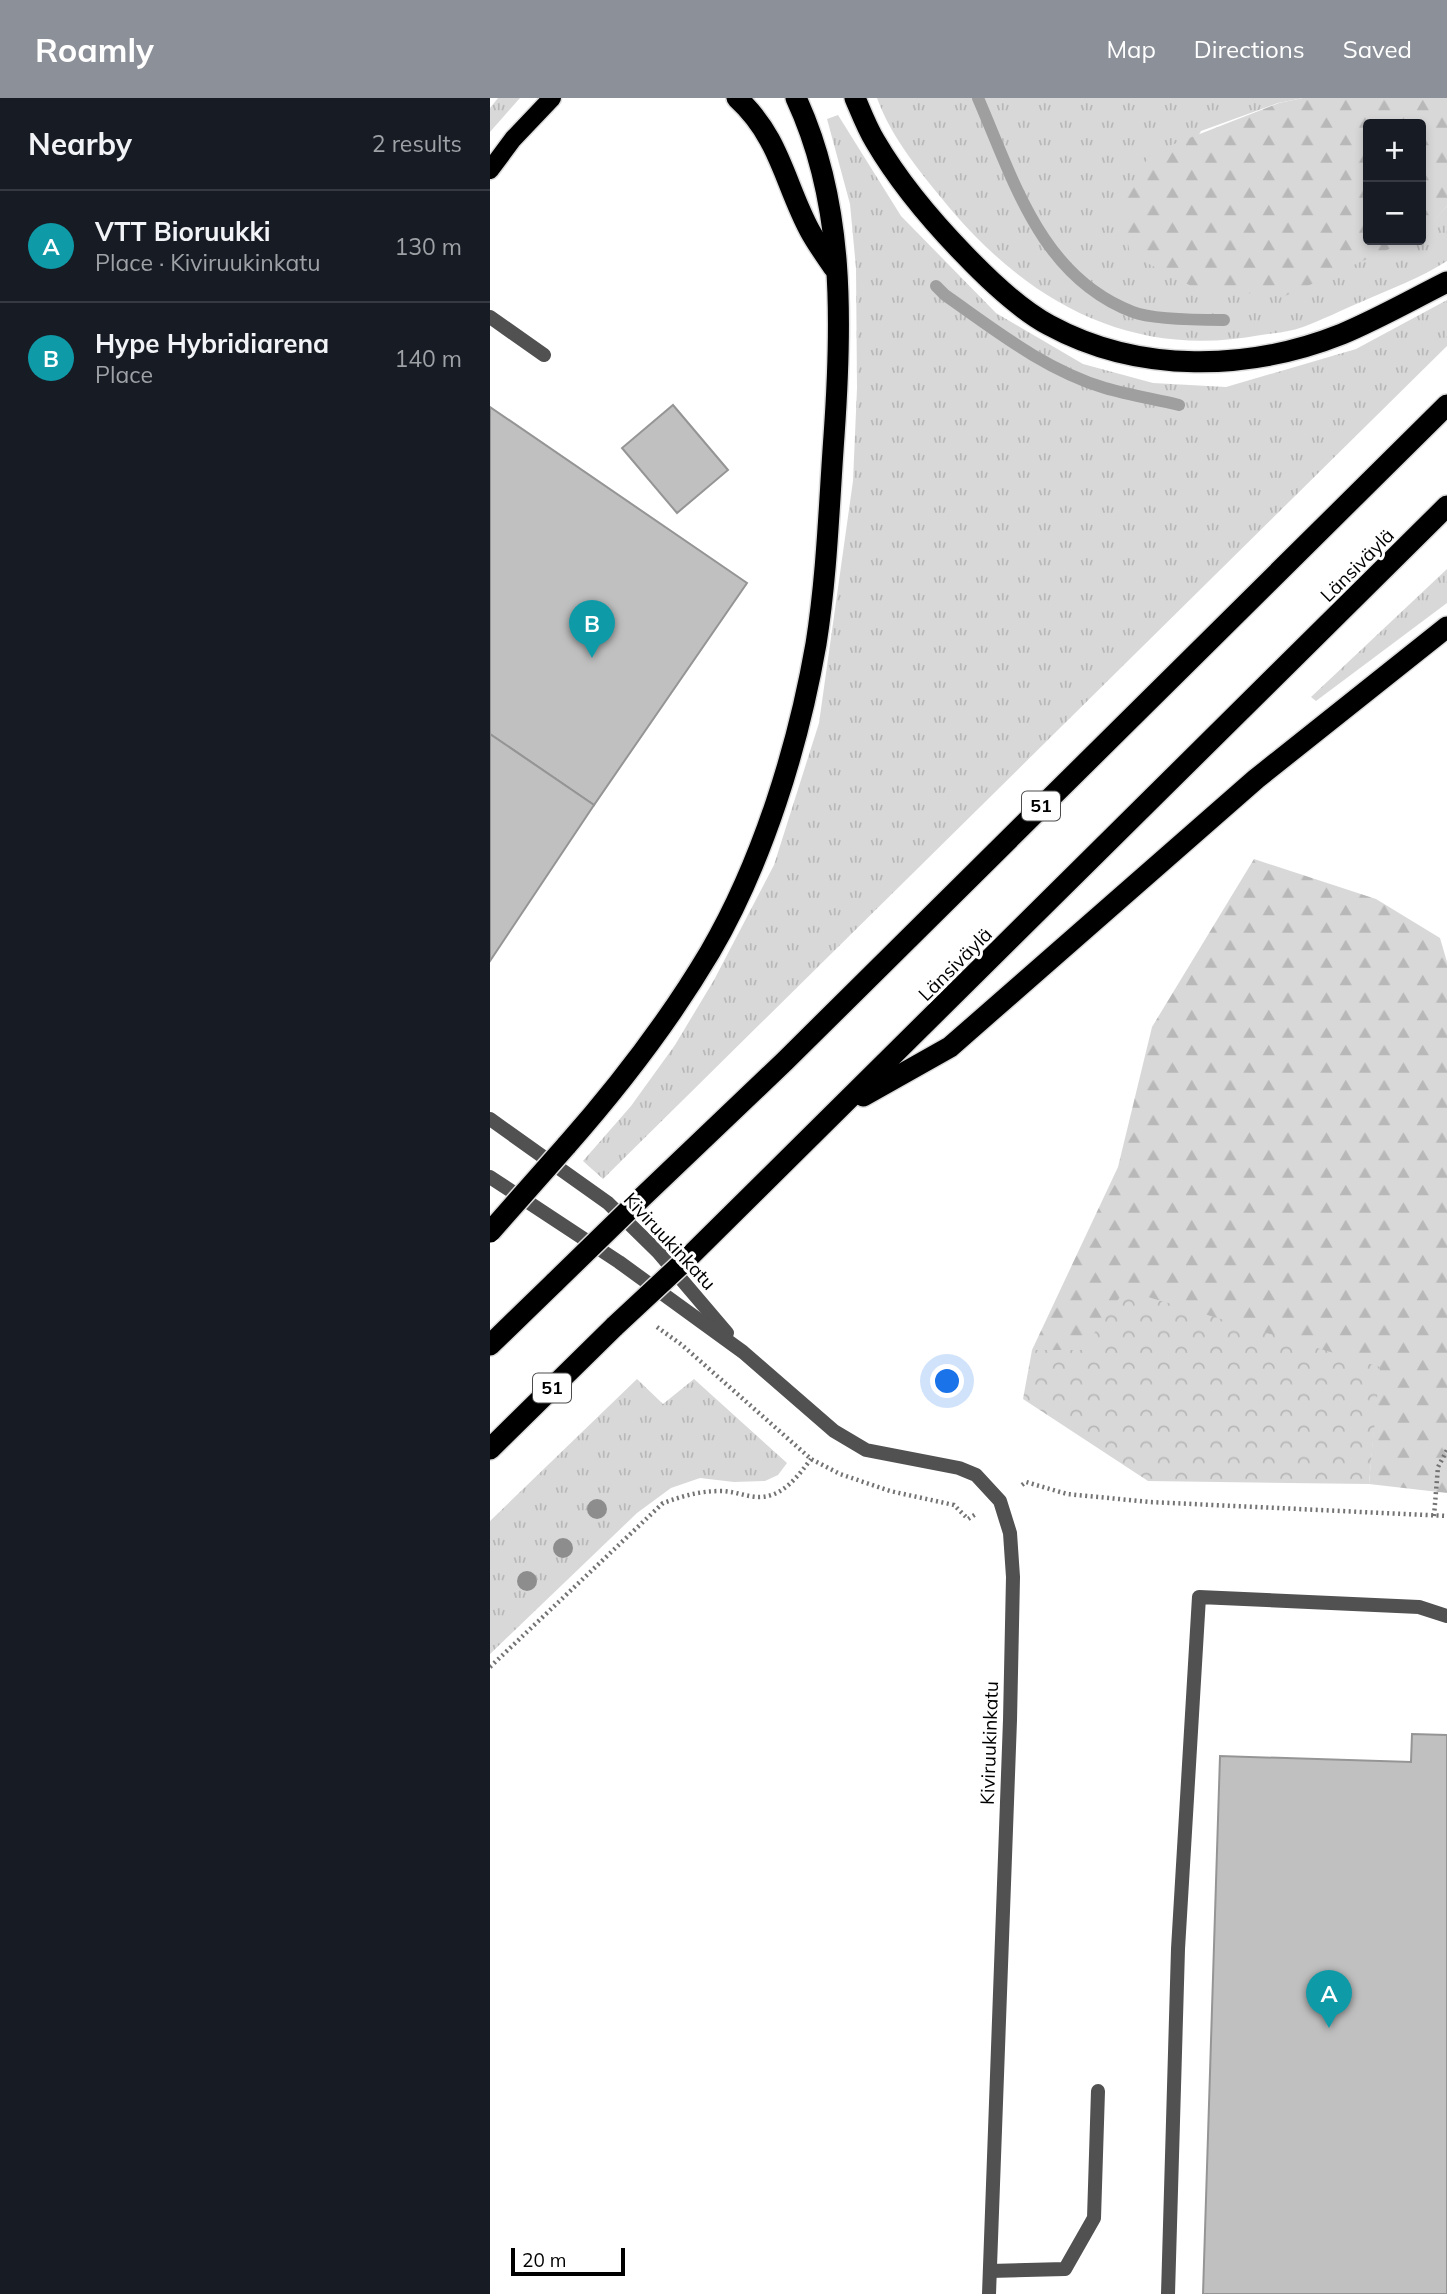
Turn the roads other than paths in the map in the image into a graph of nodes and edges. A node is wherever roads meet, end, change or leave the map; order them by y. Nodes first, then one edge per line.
1 (552, 98) edge
2 (737, 98) edge
3 (796, 98) edge
4 (855, 98) edge
5 (490, 170) edge
6 (837, 273) junction
7 (1447, 282) edge
8 (490, 317) edge
9 (544, 355) dead end
10 (1447, 405) edge
11 (1447, 506) edge
12 (1447, 627) edge
13 (839, 1110) junction
14 (490, 1119) edge
15 (490, 1177) edge
16 (490, 1232) edge
17 (490, 1345) edge
18 (743, 1352) junction
19 (490, 1449) edge
20 (1447, 1616) edge
21 (1098, 2091) dead end
22 (990, 2272) junction
23 (989, 2294) edge
24 (1168, 2294) edge

1 - 5 main road
2 - 6 highway
3 - 6 highway
4 - 7 highway
6 - 16 highway, bridge
8 - 9 street
10 - 17 highway, 51, bridge
11 - 13 highway, Länsiväylä / 51
12 - 13 highway
13 - 19 highway, Länsiväylä / 51, bridge
14 - 18 street, Kiviruukinkatu
15 - 18 street, Kiviruukinkatu
18 - 22 street, Kiviruukinkatu
20 - 24 street
21 - 22 street
22 - 23 street, Kiviruukinkatu

